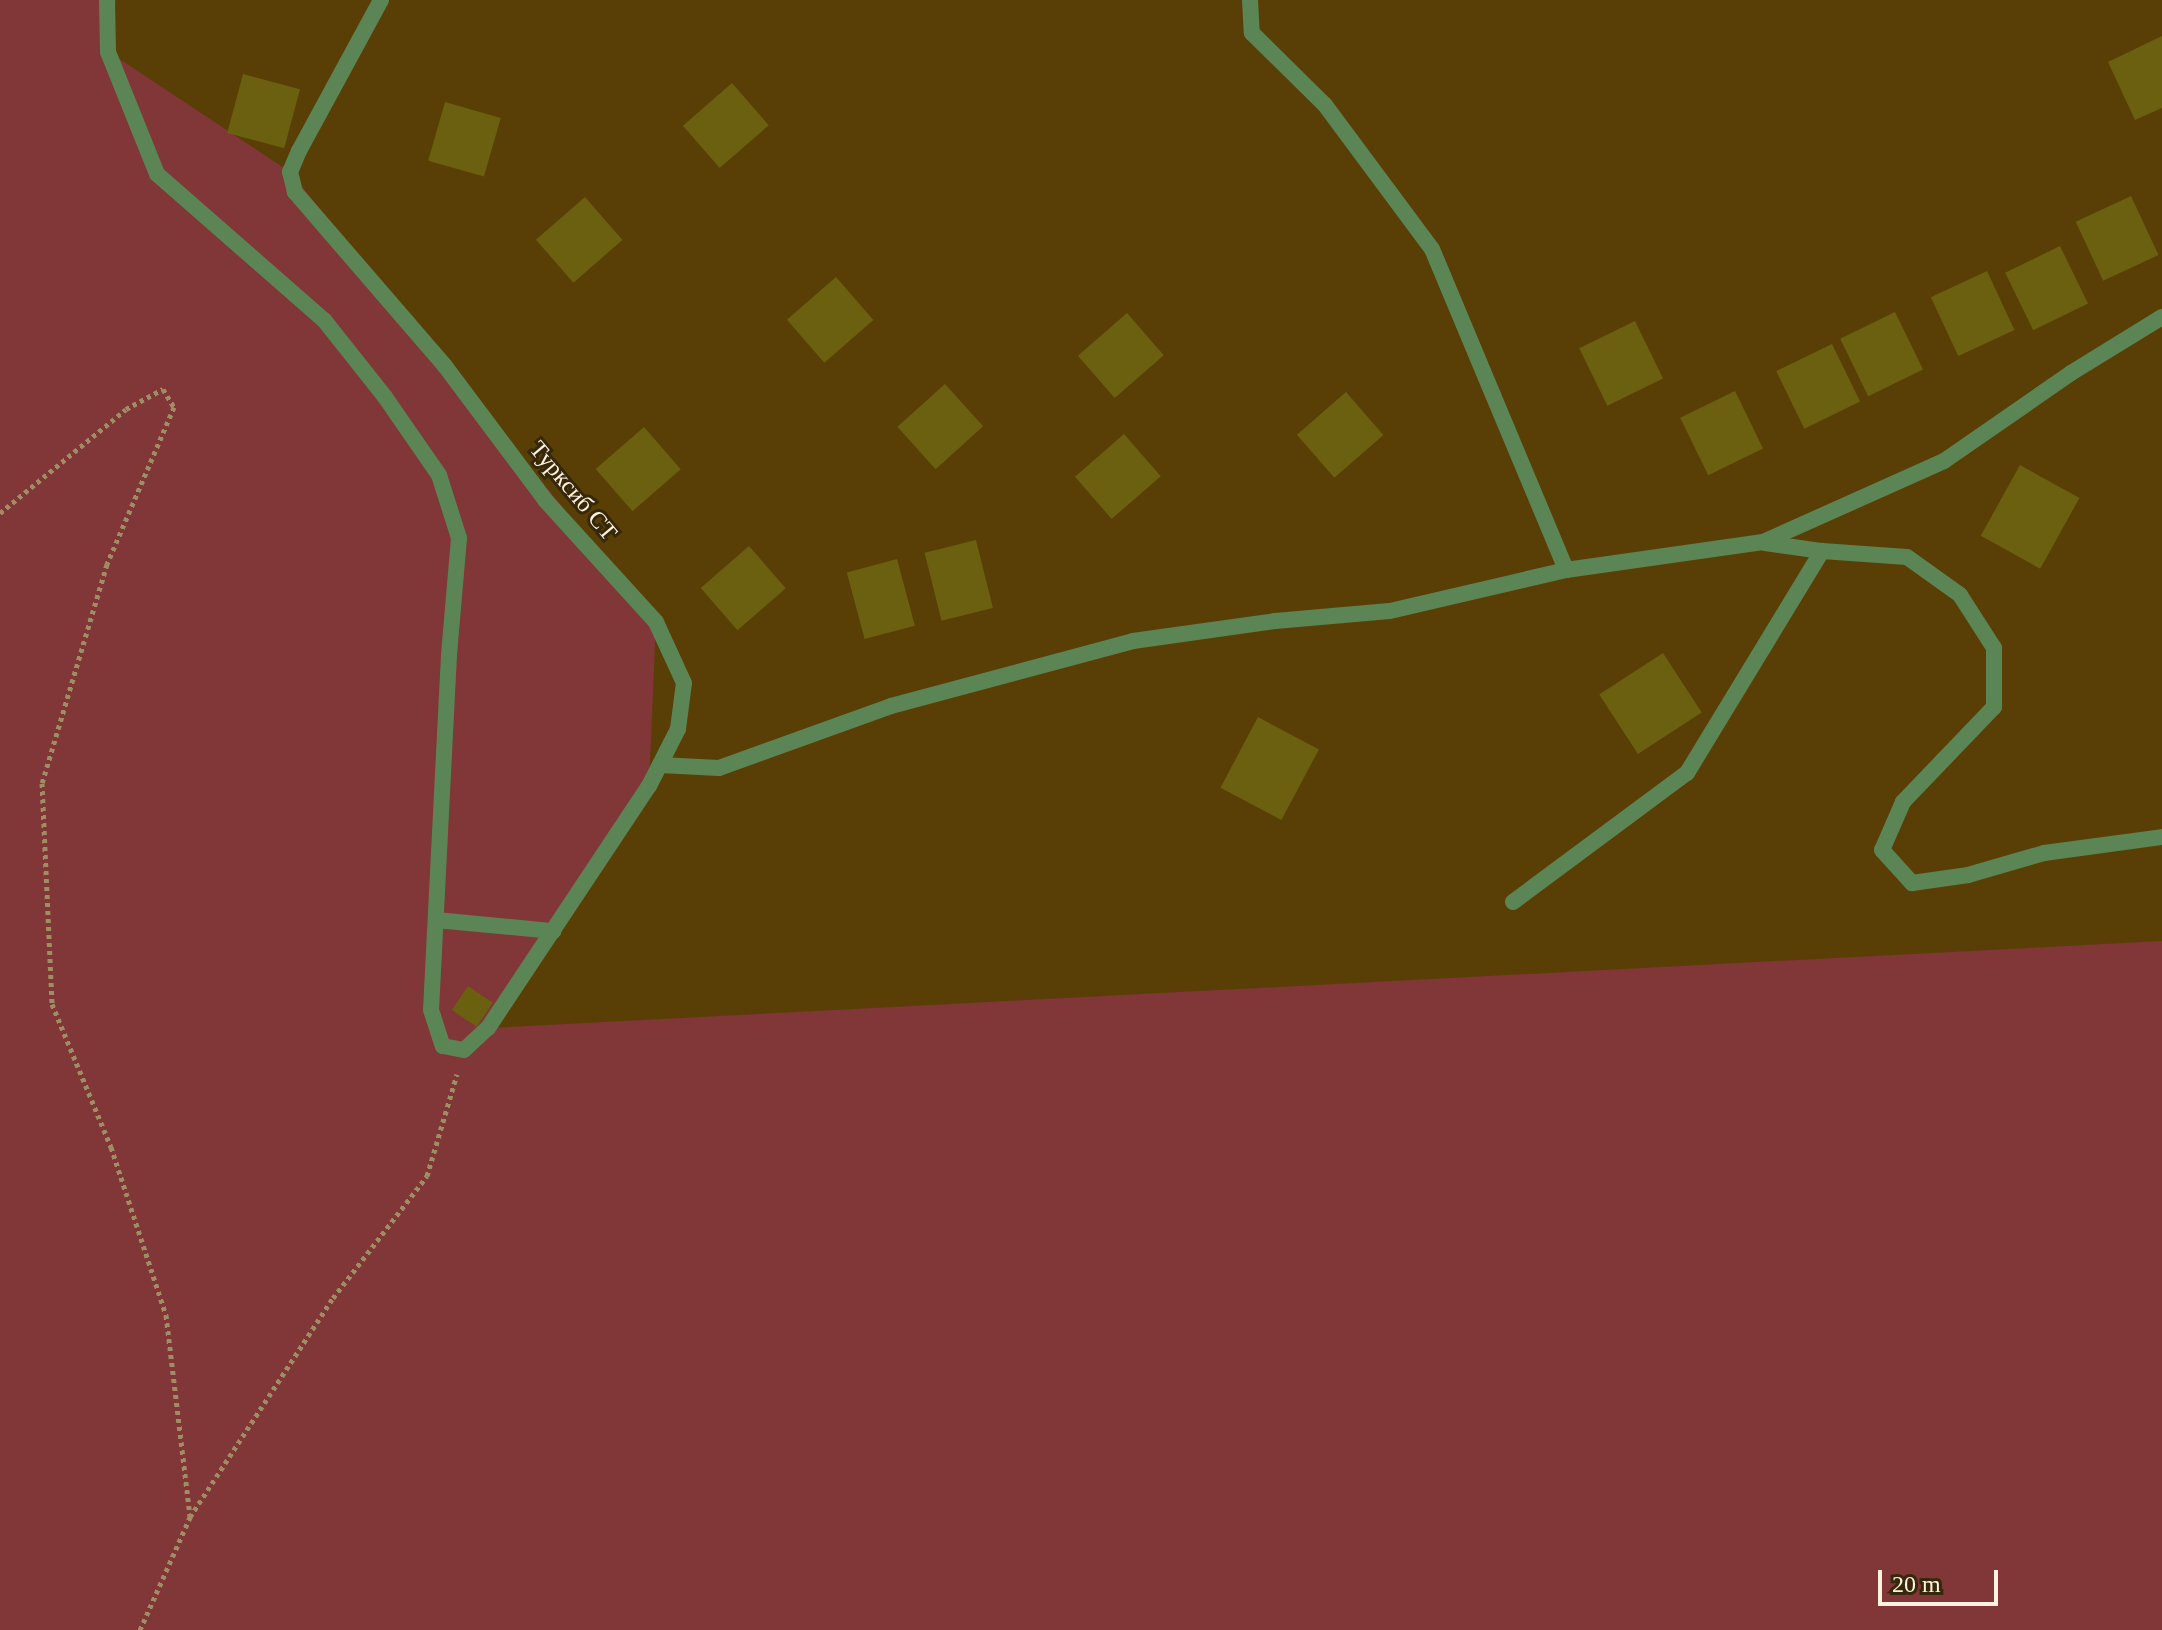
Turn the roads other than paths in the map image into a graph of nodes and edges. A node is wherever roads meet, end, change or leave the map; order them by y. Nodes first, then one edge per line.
1 (107, 0) edge
2 (381, 0) edge
3 (1250, 0) edge
4 (2162, 317) edge
5 (1763, 542) junction
6 (1822, 551) junction
7 (1566, 570) junction
8 (660, 765) junction
9 (2162, 837) edge
10 (1513, 902) dead end
11 (436, 920) junction
12 (553, 931) junction

1 - 11 lane
2 - 8 lane, Турксиб СТ
3 - 7 lane
4 - 5 lane
5 - 6 lane
5 - 7 lane
6 - 9 lane
6 - 10 lane
7 - 8 lane
8 - 12 lane, Турксиб СТ
11 - 12 lane
11 - 12 lane, Турксиб СТ

